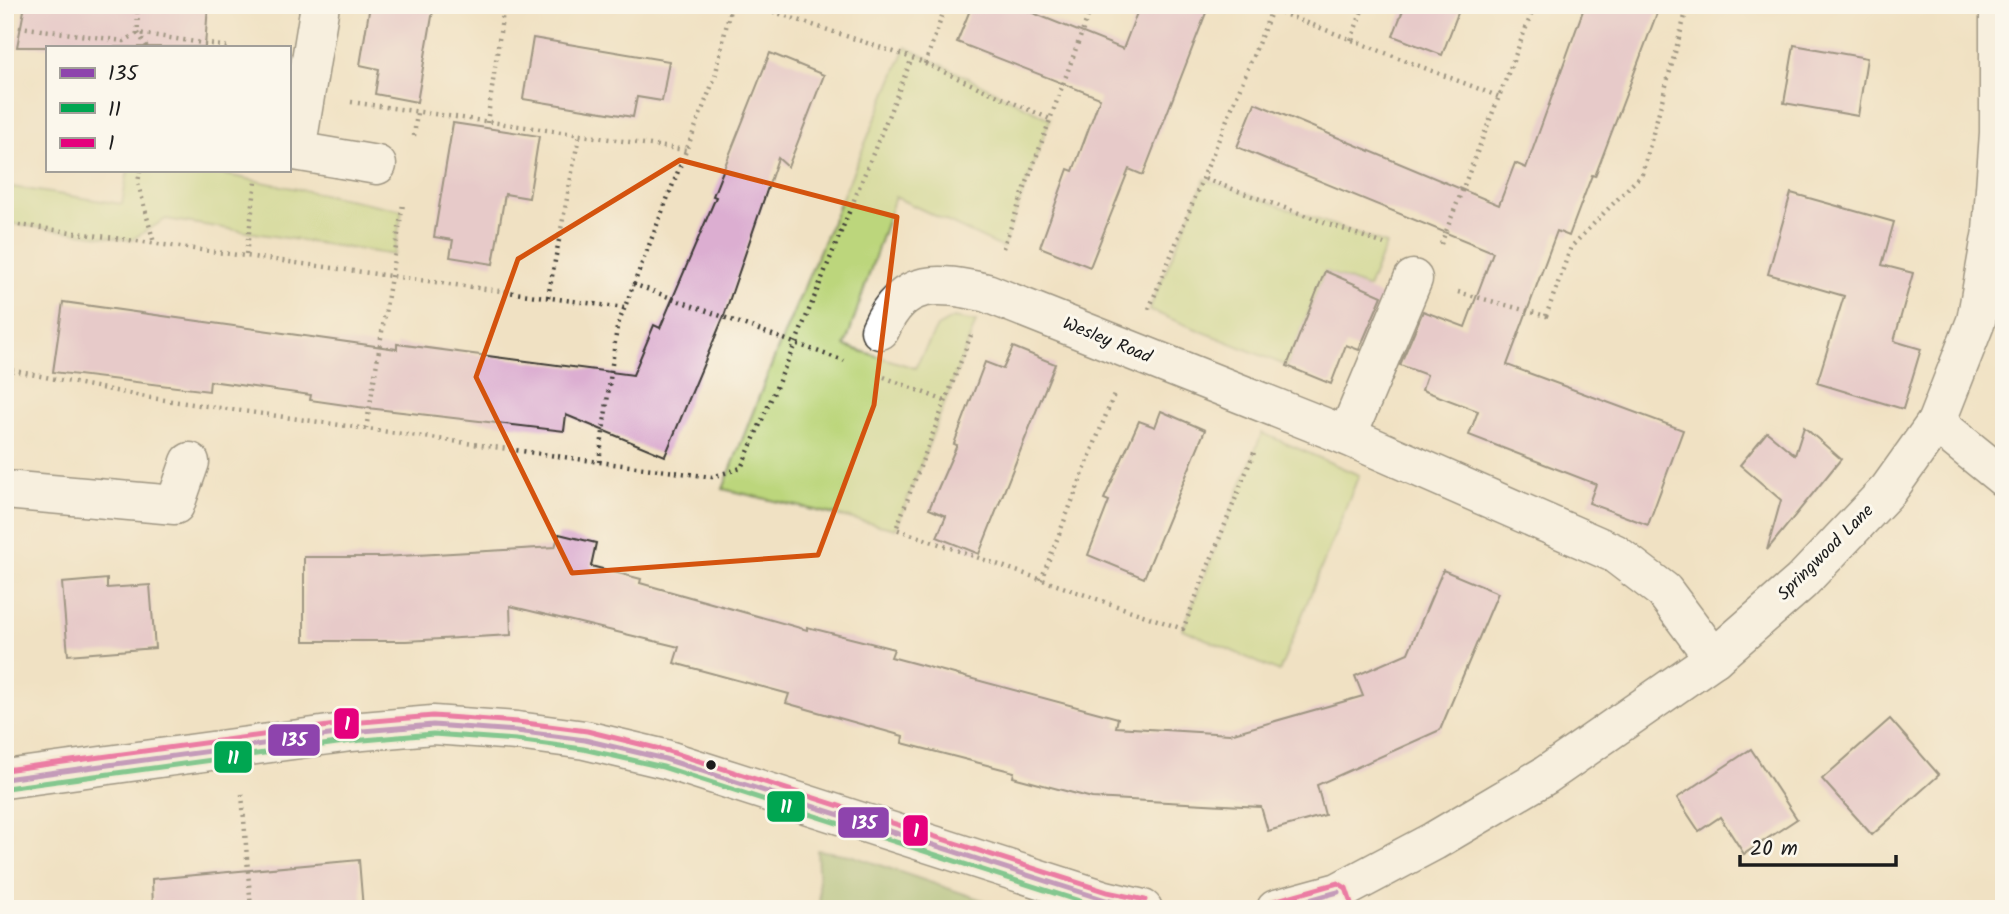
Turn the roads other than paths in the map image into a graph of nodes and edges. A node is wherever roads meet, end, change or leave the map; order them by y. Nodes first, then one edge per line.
1 (320, 5) edge
2 (1999, 5) edge
3 (293, 150) edge
4 (394, 157) road end
5 (1413, 279) road end
6 (880, 330) dead end
7 (1936, 423) junction
8 (1347, 436) junction
9 (190, 462) dead end
10 (2004, 478) edge
11 (5, 490) edge
12 (1714, 658) junction
13 (5, 779) edge
14 (1341, 900) edge
15 (1143, 909) edge
16 (1276, 909) edge

1 - 3 street
2 - 7 street, Springwood Lane
3 - 4 street
5 - 8 street
6 - 8 street, Wesley Road
7 - 10 street
7 - 12 street, Springwood Lane
8 - 12 street, Wesley Road
9 - 11 street
12 - 14 street, Springwood Lane
13 - 15 street
14 - 16 street, Springwood Lane

